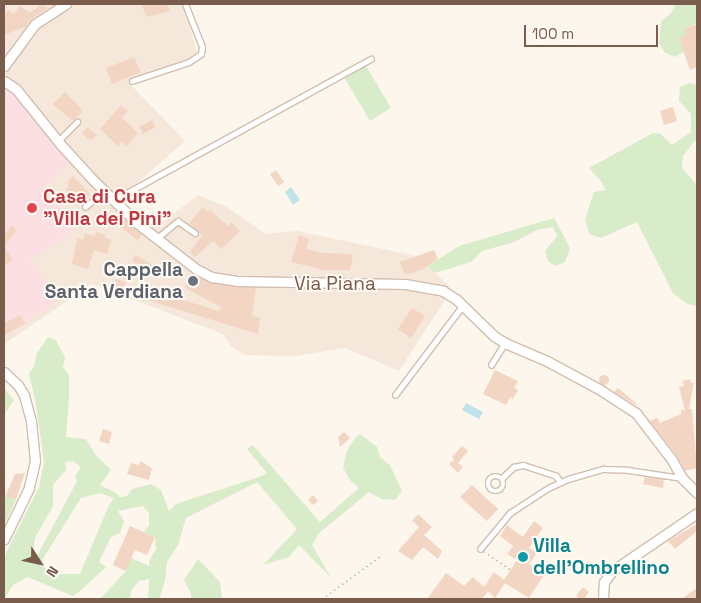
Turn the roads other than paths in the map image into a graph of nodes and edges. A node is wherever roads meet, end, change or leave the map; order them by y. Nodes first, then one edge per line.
1 (66, 4) edge
2 (185, 4) edge
3 (370, 59) dead end
4 (4, 66) edge
5 (132, 80) dead end
6 (4, 81) edge
7 (77, 122) dead end
8 (58, 141) junction
9 (104, 191) junction
10 (114, 200) junction
11 (85, 207) dead end
12 (195, 233) dead end
13 (157, 238) junction
14 (463, 305) junction
15 (505, 343) junction
16 (491, 365) dead end
17 (4, 372) edge
18 (395, 395) dead end
19 (680, 475) junction
20 (502, 478) dead end
21 (561, 482) junction
22 (697, 493) edge
23 (697, 513) edge
24 (4, 539) edge
25 (480, 549) road end
26 (604, 599) edge

1 - 4 street
2 - 5 lane
3 - 10 lane
6 - 8 street, Via Piana
7 - 8 lane
8 - 9 street, Via Piana
9 - 10 street, Via Piana
9 - 11 lane
10 - 13 street, Via Piana
12 - 13 lane
13 - 14 street, Via Piana
14 - 15 street, Via Piana
14 - 18 lane
15 - 16 lane
15 - 19 street, Via Piana
17 - 24 street
19 - 21 lane
19 - 22 street, Via Piana
20 - 21 lane
21 - 25 lane
23 - 26 street

